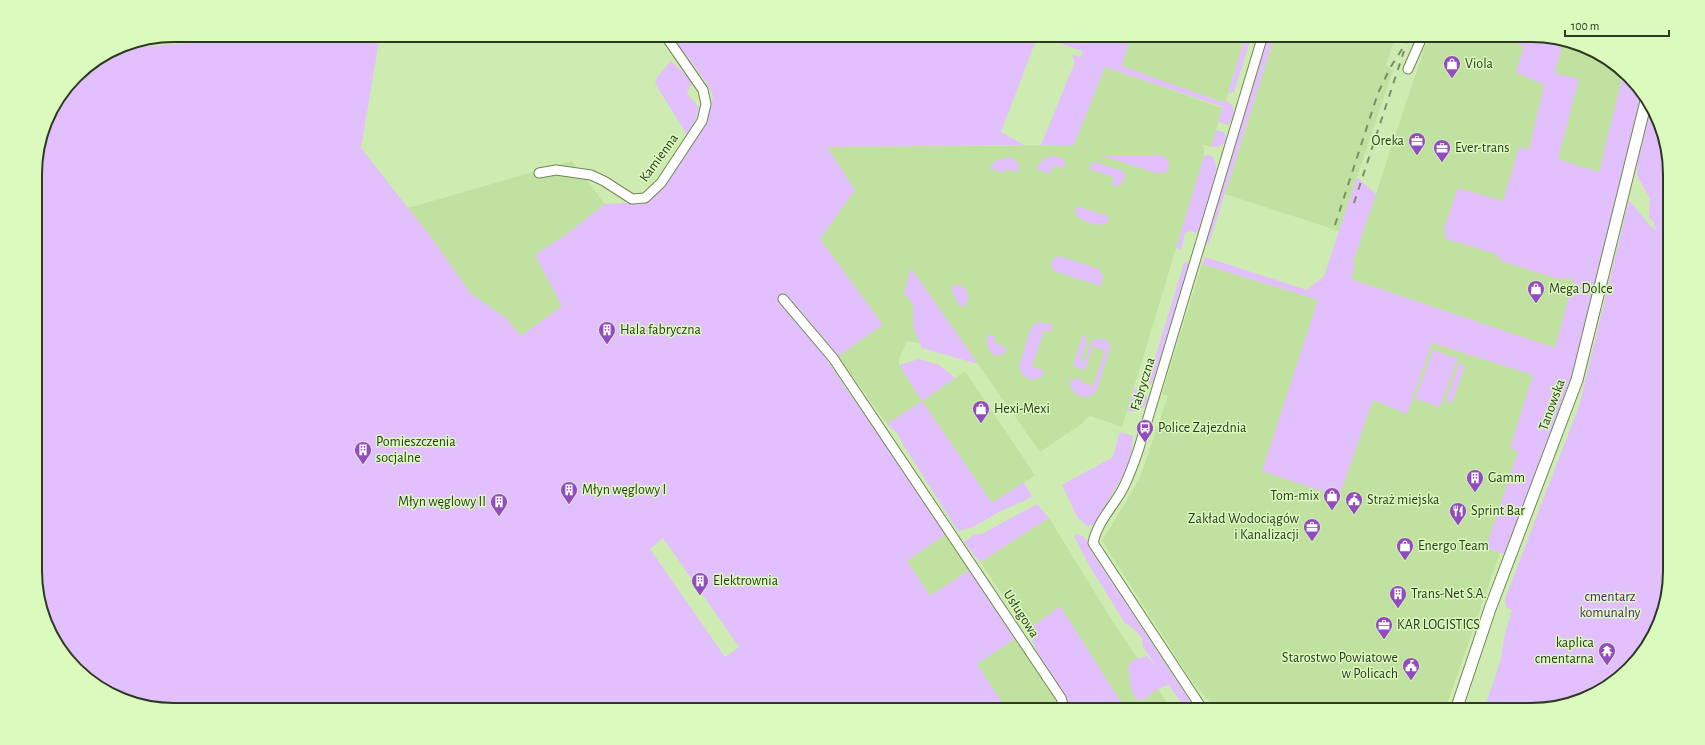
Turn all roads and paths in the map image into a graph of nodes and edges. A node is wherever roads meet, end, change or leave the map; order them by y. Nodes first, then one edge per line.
1 (670, 42) edge
2 (1261, 42) edge
3 (1420, 42) edge
4 (1408, 69) dead end
5 (1644, 107) edge
6 (538, 173) dead end
7 (783, 299) dead end
8 (1063, 703) edge
9 (1198, 703) edge
10 (1458, 703) edge

1 - 6 street, Kamienna
2 - 9 street, Fabryczna
3 - 4 street
5 - 10 main road, Tanowska
7 - 8 street, Usługowa

